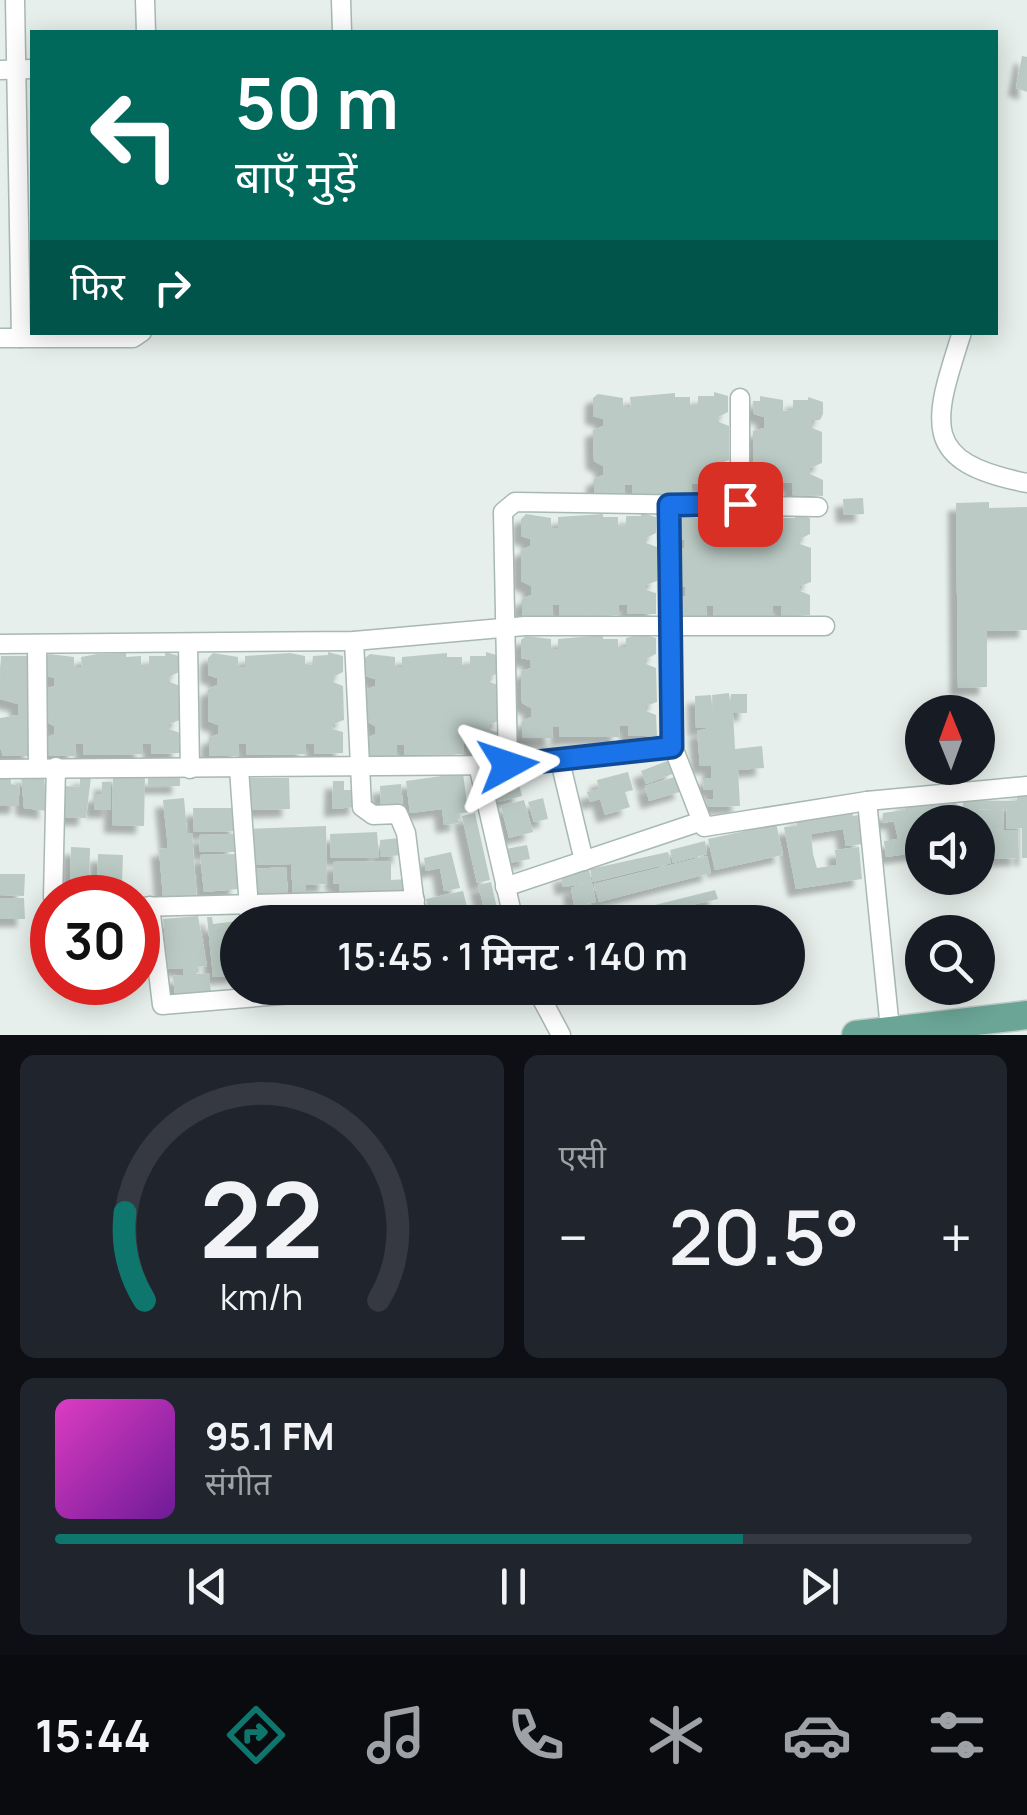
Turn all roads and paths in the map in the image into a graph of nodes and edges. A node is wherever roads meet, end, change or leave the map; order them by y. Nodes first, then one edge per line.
1 (15, 0) edge
2 (146, 0) edge
3 (341, 0) edge
4 (146, 30) edge
5 (342, 30) edge
6 (16, 69) edge
7 (137, 335) edge
8 (961, 335) edge
9 (0, 338) edge
10 (21, 338) junction
11 (740, 398) dead end
12 (1027, 483) edge
13 (740, 504) junction
14 (669, 505) junction
15 (818, 507) dead end
16 (668, 626) junction
17 (825, 626) dead end
18 (508, 630) junction
19 (354, 641) junction
20 (188, 643) junction
21 (0, 644) edge
22 (37, 644) junction
23 (672, 747) junction
24 (560, 761) junction
25 (478, 765) junction
26 (508, 765) junction
27 (357, 766) junction
28 (47, 767) junction
29 (0, 768) edge
30 (190, 769) junction
31 (239, 769) junction
32 (1027, 786) edge
33 (867, 802) junction
34 (702, 821) junction
35 (584, 862) junction
36 (52, 875) edge
37 (505, 886) junction
38 (415, 900) junction
39 (249, 905) edge
40 (356, 905) edge
41 (415, 905) edge
42 (510, 905) edge
43 (160, 908) edge
44 (220, 912) edge
45 (160, 993) edge
46 (220, 998) edge
47 (545, 1005) edge
48 (1027, 1015) edge
49 (890, 1028) junction
50 (561, 1035) edge
51 (856, 1035) edge

1 - 6 street
2 - 4 street
3 - 5 street
6 - 10 street
7 - 10 street
8 - 12 street
9 - 10 street
11 - 13 street
13 - 14 street
13 - 15 street
14 - 16 street
14 - 18 street
16 - 17 street
16 - 18 street
16 - 23 street
18 - 19 street
18 - 26 street
19 - 20 street
19 - 27 street
20 - 22 street
20 - 30 street
21 - 22 street
22 - 28 street
23 - 24 street
23 - 34 street
24 - 26 street
24 - 35 street
25 - 26 street
25 - 27 street
25 - 37 street
27 - 31 street
27 - 38 street
28 - 29 street
28 - 30 street
28 - 36 street
30 - 31 street
31 - 39 street
32 - 33 street
33 - 34 street
33 - 49 street
34 - 35 street
35 - 37 street
37 - 42 street
38 - 40 street
38 - 41 street
43 - 44 street
45 - 46 street
47 - 50 street
48 - 49 main road
49 - 51 main road

